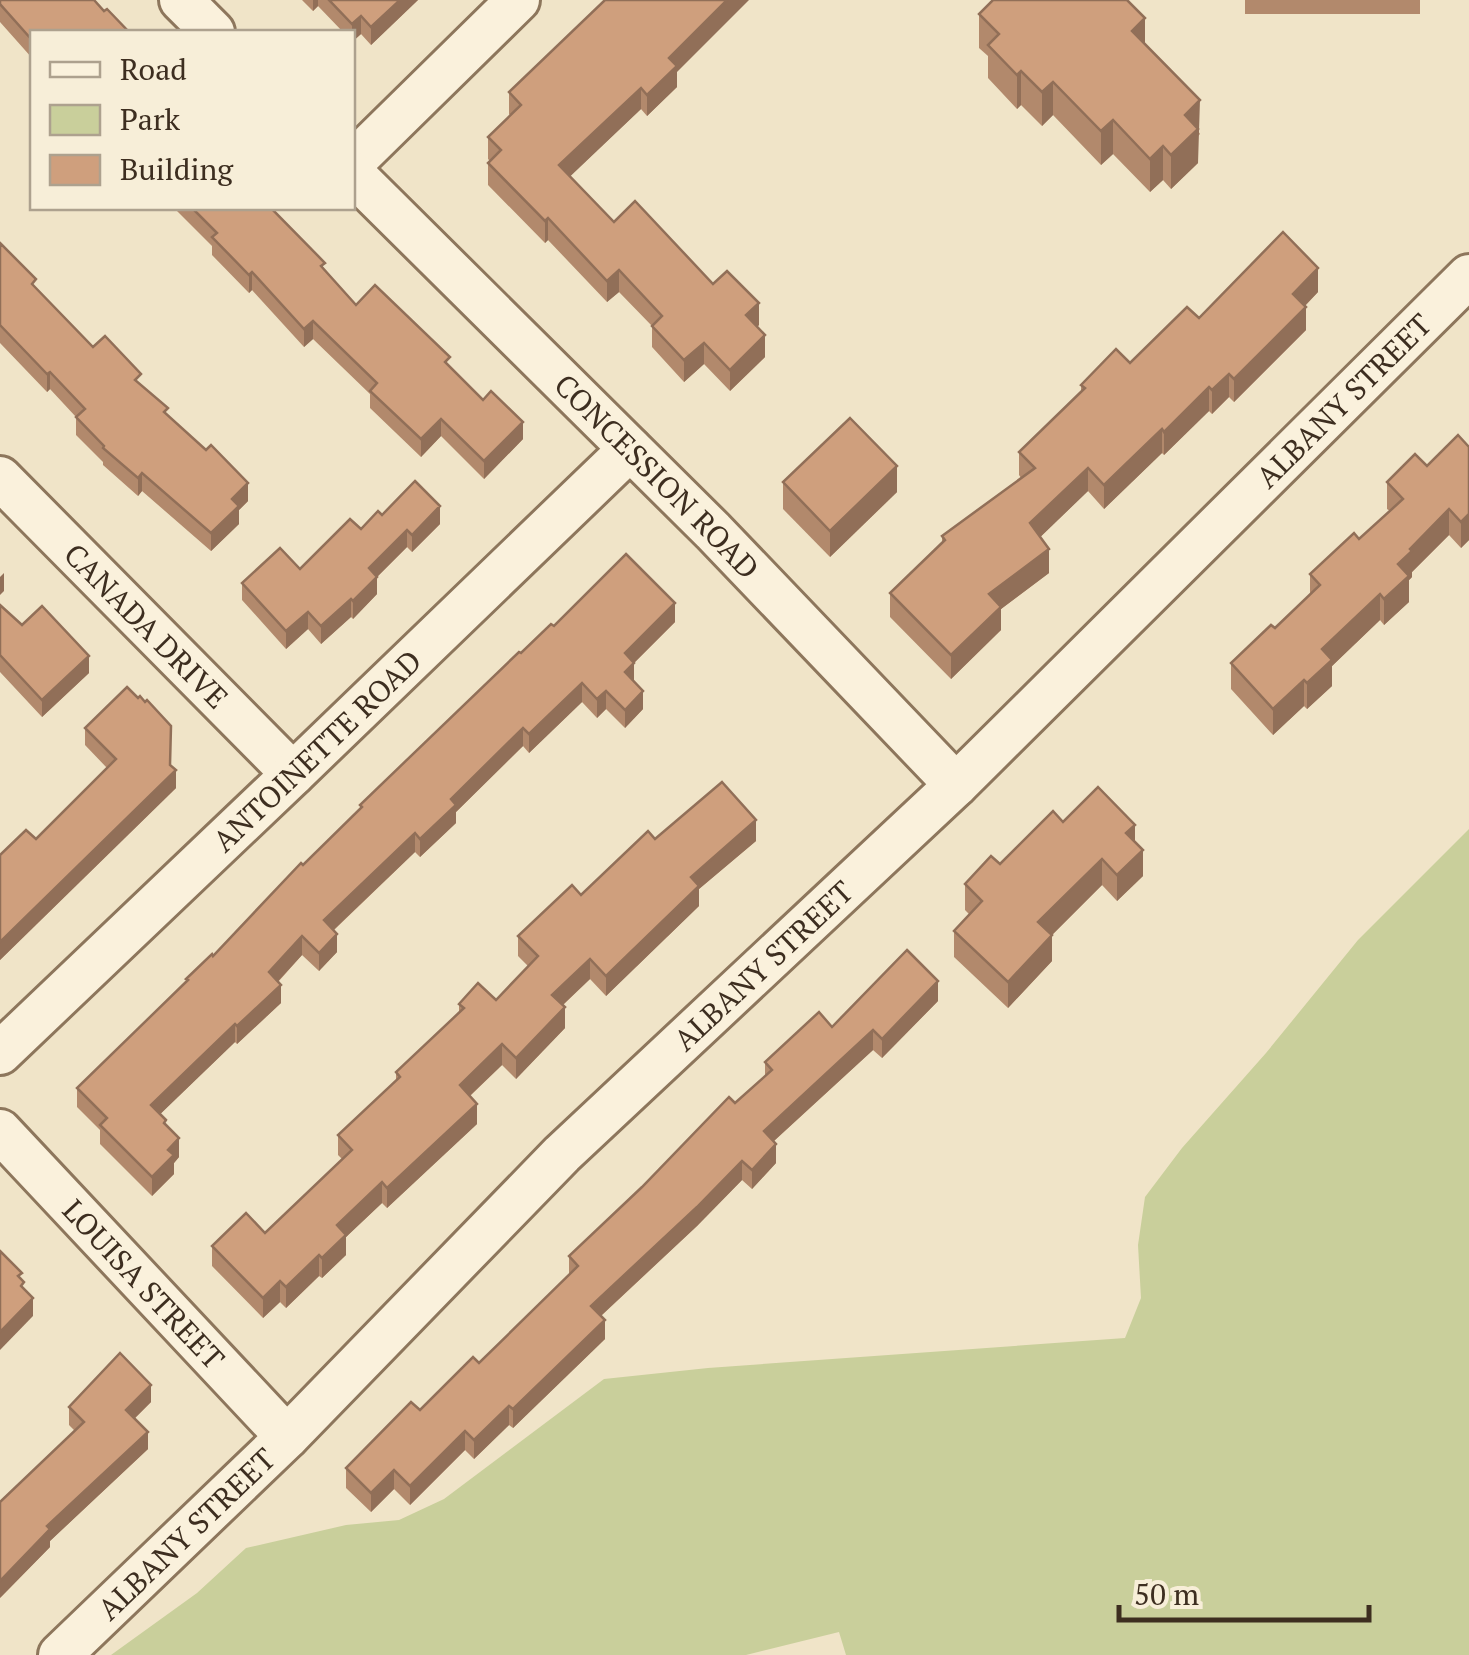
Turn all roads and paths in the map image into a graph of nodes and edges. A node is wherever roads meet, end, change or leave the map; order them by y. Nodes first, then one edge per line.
1 (180, 0) edge
2 (518, 0) edge
3 (211, 30) edge
4 (355, 160) edge
5 (355, 175) edge
6 (1469, 276) edge
7 (630, 449) junction
8 (0, 478) edge
9 (293, 774) junction
10 (956, 785) junction
11 (0, 1053) edge
12 (0, 1131) edge
13 (286, 1437) junction
14 (60, 1655) edge

1 - 3 street
2 - 4 street
5 - 7 street, CONCESSION ROAD
6 - 10 street, ALBANY STREET
7 - 9 street, ANTOINETTE ROAD
7 - 10 street, CONCESSION ROAD
8 - 9 street, CANADA DRIVE
9 - 11 street, ANTOINETTE ROAD
10 - 13 street, ALBANY STREET
12 - 13 street, LOUISA STREET
13 - 14 street, ALBANY STREET

